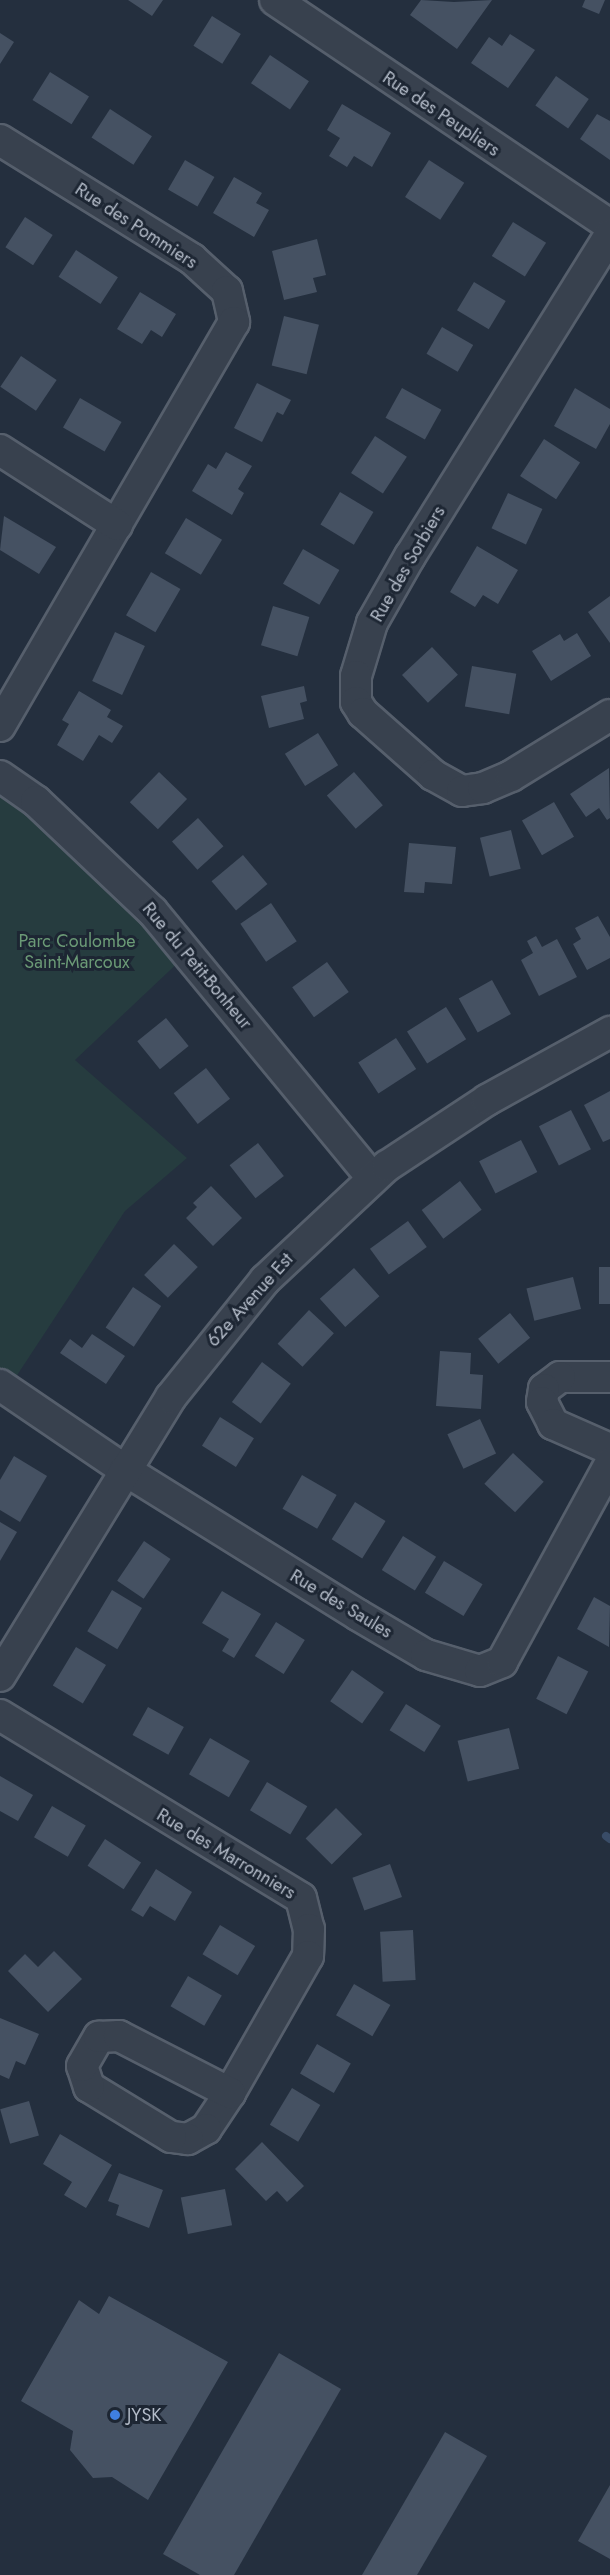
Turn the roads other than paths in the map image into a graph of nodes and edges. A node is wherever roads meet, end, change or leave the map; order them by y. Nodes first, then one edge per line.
1 (274, 0) edge
2 (0, 140) edge
3 (610, 225) edge
4 (610, 235) edge
5 (0, 450) edge
6 (117, 525) junction
7 (610, 715) edge
8 (0, 726) edge
9 (0, 776) edge
10 (610, 1032) edge
11 (372, 1178) junction
12 (610, 1377) edge
13 (0, 1385) edge
14 (610, 1449) edge
15 (610, 1464) edge
16 (125, 1470) junction
17 (0, 1676) edge
18 (0, 1715) edge
19 (230, 2093) junction

1 - 3 street, Rue des Peupliers
2 - 6 street, Rue des Pommiers
4 - 7 street, Rue des Sorbiers
5 - 6 street
6 - 8 street, Rue des Pommiers
9 - 11 street, Rue du Petit-Bonheur
10 - 11 street, 62e Avenue Est
11 - 16 street, 62e Avenue Est
12 - 14 street
13 - 16 street, Rue des Saules
15 - 16 street, Rue des Saules
16 - 17 street, 62e Avenue Est
18 - 19 street, Rue des Marronniers
19 - 19 street, Rue des Marronniers

